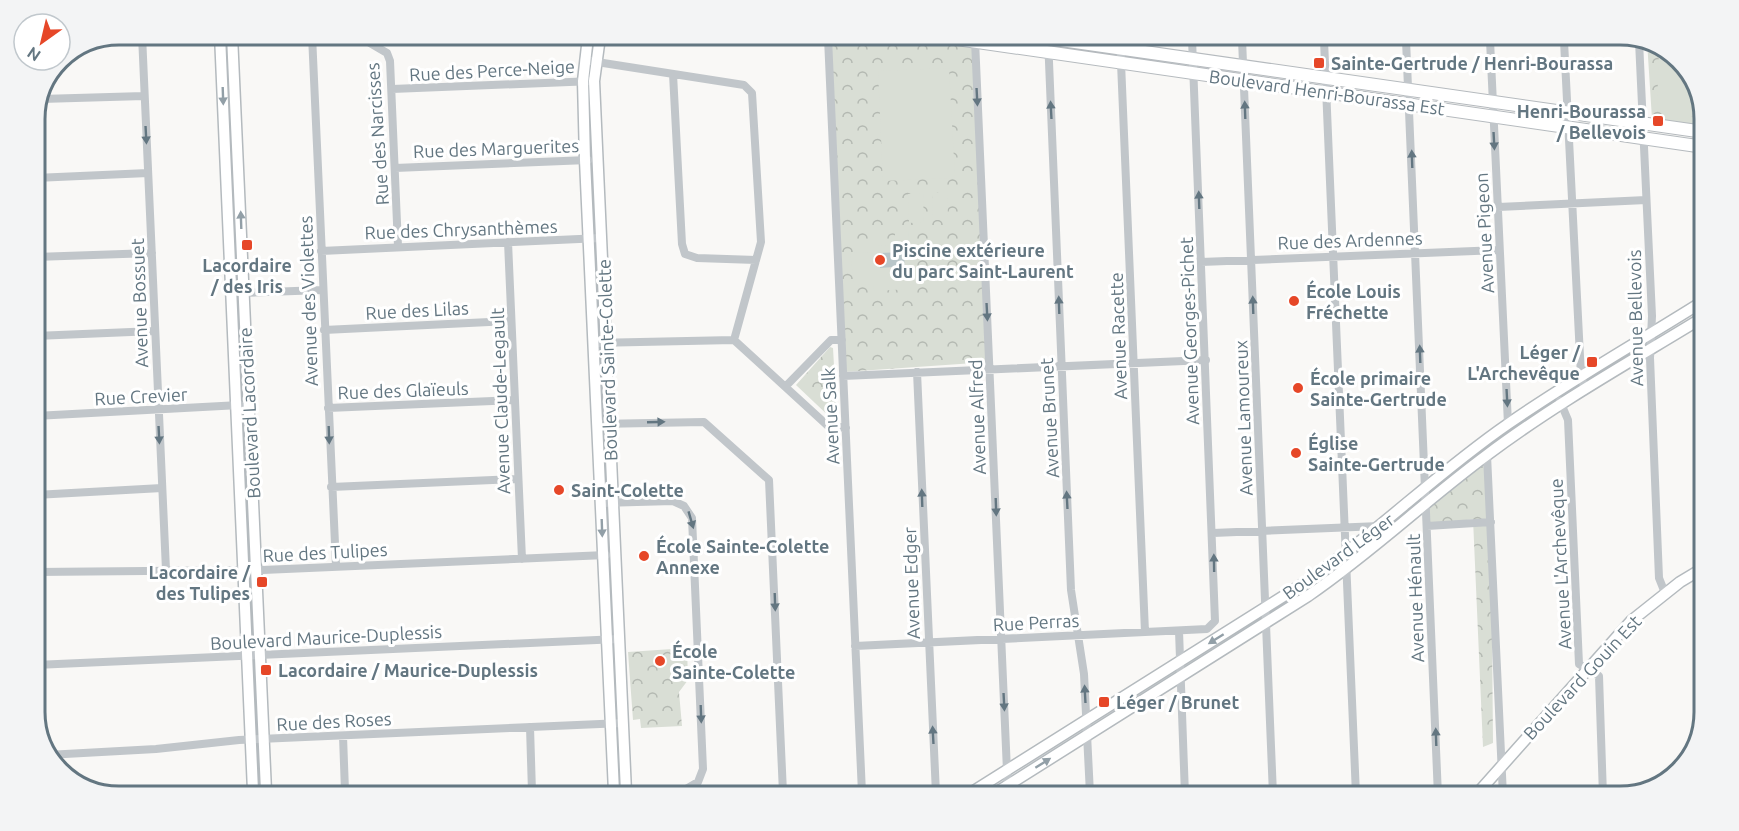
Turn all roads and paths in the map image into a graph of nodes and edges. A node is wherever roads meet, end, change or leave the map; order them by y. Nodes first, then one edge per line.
1 (142, 45) edge
2 (220, 45) edge
3 (232, 45) edge
4 (312, 45) edge
5 (374, 45) edge
6 (586, 45) edge
7 (599, 45) edge
8 (828, 45) edge
9 (975, 45) edge
10 (1003, 45) edge
11 (1048, 45) edge
12 (1120, 45) edge
13 (1125, 45) edge
14 (1192, 45) edge
15 (1242, 45) edge
16 (1324, 45) edge
17 (1406, 45) edge
18 (1490, 45) edge
19 (1564, 45) edge
20 (1639, 48) edge
21 (1048, 53) junction
22 (1193, 59) junction
23 (584, 60) junction
24 (596, 63) junction
25 (1121, 63) junction
26 (1244, 66) junction
27 (1193, 73) junction
28 (673, 74) junction
29 (1326, 78) junction
30 (583, 81) junction
31 (594, 81) junction
32 (1245, 81) junction
33 (1408, 89) junction
34 (392, 90) junction
35 (1326, 93) junction
36 (144, 96) junction
37 (48, 99) edge
38 (1493, 101) junction
39 (1410, 104) junction
40 (1567, 112) junction
41 (1493, 117) junction
42 (1643, 123) junction
43 (1568, 127) junction
44 (1694, 131) edge
45 (1644, 138) junction
46 (1694, 146) edge
47 (598, 159) junction
48 (585, 160) junction
49 (395, 168) junction
50 (148, 173) junction
51 (45, 178) edge
52 (1646, 200) junction
53 (1571, 203) junction
54 (1498, 207) junction
55 (589, 238) junction
56 (602, 238) junction
57 (508, 242) junction
58 (398, 246) junction
59 (1499, 250) junction
60 (321, 251) junction
61 (152, 252) junction
62 (1416, 252) junction
63 (1333, 255) junction
64 (45, 257) edge
65 (1251, 259) junction
66 (756, 260) junction
67 (1201, 262) junction
68 (322, 290) junction
69 (244, 293) junction
70 (1694, 307) edge
71 (511, 321) junction
72 (1694, 323) edge
73 (324, 330) junction
74 (155, 331) junction
75 (1651, 332) junction
76 (45, 336) edge
77 (842, 339) junction
78 (734, 340) junction
79 (606, 342) junction
80 (593, 344) junction
81 (1650, 350) junction
82 (1206, 360) junction
83 (1134, 363) junction
84 (1061, 366) junction
85 (990, 370) junction
86 (917, 372) junction
87 (843, 376) junction
88 (1581, 376) junction
89 (786, 386) junction
90 (1586, 389) junction
91 (1556, 394) junction
92 (515, 400) junction
93 (1562, 404) junction
94 (249, 405) junction
95 (236, 406) junction
96 (328, 408) junction
97 (158, 410) junction
98 (45, 416) edge
99 (597, 424) junction
100 (610, 424) junction
101 (1508, 424) junction
102 (846, 428) junction
103 (1487, 455) junction
104 (518, 479) junction
105 (331, 487) junction
106 (162, 488) junction
107 (1425, 489) junction
108 (45, 494) edge
109 (601, 503) junction
110 (613, 503) junction
111 (1427, 505) junction
112 (1491, 522) junction
113 (1380, 526) junction
114 (1427, 526) junction
115 (1345, 527) junction
116 (1262, 531) junction
117 (1213, 533) junction
118 (616, 554) junction
119 (1346, 554) junction
120 (603, 555) junction
121 (522, 559) junction
122 (336, 566) junction
123 (1347, 569) junction
124 (166, 570) junction
125 (256, 570) junction
126 (243, 571) junction
127 (45, 572) edge
128 (1694, 574) edge
129 (1665, 593) junction
130 (1265, 608) junction
131 (1215, 621) joint
132 (1266, 623) junction
133 (1179, 631) junction
134 (1145, 632) junction
135 (1078, 635) junction
136 (607, 639) junction
137 (619, 639) junction
138 (1001, 639) junction
139 (928, 641) junction
140 (855, 646) junction
141 (260, 655) junction
142 (247, 656) junction
143 (1179, 662) junction
144 (45, 665) edge
145 (1589, 670) junction
146 (1180, 678) junction
147 (1087, 720) junction
148 (623, 723) junction
149 (611, 724) junction
150 (530, 727) junction
151 (343, 736) junction
152 (1087, 736) junction
153 (264, 739) junction
154 (251, 740) junction
155 (58, 754) edge
156 (1502, 765) junction
157 (1007, 770) junction
158 (253, 786) edge
159 (266, 786) edge
160 (345, 786) edge
161 (532, 786) edge
162 (614, 786) edge
163 (626, 786) edge
164 (691, 786) edge
165 (783, 786) edge
166 (862, 786) edge
167 (936, 786) edge
168 (982, 786) edge
169 (1008, 786) edge
170 (1012, 786) edge
171 (1090, 786) edge
172 (1185, 786) edge
173 (1274, 786) edge
174 (1356, 786) edge
175 (1438, 786) edge
176 (1484, 786) edge
177 (1503, 786) edge
178 (1603, 786) edge

1 - 36 street, Avenue Bossuet
2 -> 95 main road, Boulevard Lacordaire
69 -> 3 main road, Boulevard Lacordaire
4 - 60 street, Avenue des Violettes
5 - 34 street, Rue des Narcisses
6 - 23 main road, Boulevard Sainte-Colette
7 - 24 main road, Boulevard Sainte-Colette
8 - 77 street, Avenue Salk
9 -> 85 street, Avenue Alfred
10 - 21 main road, Boulevard Henri-Bourassa Est
11 - 21 street, Avenue Brunet
12 - 25 street, Avenue Racette
13 - 22 main road, Boulevard Henri-Bourassa Est
14 - 22 street, Avenue Georges-Pichet
15 - 26 street, Avenue Lamoureux
16 - 29 street
17 - 33 street, Avenue Hénault
18 - 38 street, Avenue Pigeon
19 - 40 street
20 - 42 street, Avenue Bellevois
21 - 25 main road, Boulevard Henri-Bourassa Est
84 -> 21 street, Avenue Brunet
22 - 26 main road, Boulevard Henri-Bourassa Est
22 - 27 street, Avenue Georges-Pichet
23 - 24 street
23 - 30 main road, Boulevard Sainte-Colette
24 - 28 street
24 - 31 main road, Boulevard Sainte-Colette
25 - 27 main road, Boulevard Henri-Bourassa Est
25 - 83 street, Avenue Racette
26 - 29 main road, Boulevard Henri-Bourassa Est
26 - 32 street, Avenue Lamoureux
27 - 32 main road, Boulevard Henri-Bourassa Est
67 -> 27 street, Avenue Georges-Pichet
28 - 66 street
28 - 66 street
29 - 33 main road, Boulevard Henri-Bourassa Est
29 - 35 street
30 - 31 street, Rue des Perce-Neige
30 - 34 street, Rue des Perce-Neige
30 - 48 main road, Boulevard Sainte-Colette
31 - 47 main road, Boulevard Sainte-Colette
32 - 35 main road, Boulevard Henri-Bourassa Est
65 -> 32 street, Avenue Lamoureux
33 - 38 main road, Boulevard Henri-Bourassa Est
33 - 39 street, Avenue Hénault
34 - 49 street, Rue des Narcisses
35 - 39 main road, Boulevard Henri-Bourassa Est
35 - 63 street
36 - 37 street
36 -> 50 street, Avenue Bossuet
38 - 40 main road, Boulevard Henri-Bourassa Est
38 - 41 street, Avenue Pigeon
39 - 41 main road, Boulevard Henri-Bourassa Est
62 -> 39 street, Avenue Hénault
40 - 42 main road, Boulevard Henri-Bourassa Est
40 - 43 street
41 - 43 main road, Boulevard Henri-Bourassa Est
41 -> 54 street, Avenue Pigeon
42 - 44 main road, Boulevard Henri-Bourassa Est
42 - 45 street, Avenue Bellevois
43 - 45 main road, Boulevard Henri-Bourassa Est
43 - 53 street
45 - 46 main road, Boulevard Henri-Bourassa Est
45 - 52 street, Avenue Bellevois
47 - 48 street, Rue des Marguerites
47 - 56 main road, Boulevard Sainte-Colette
48 - 49 street, Rue des Marguerites
48 - 55 main road, Boulevard Sainte-Colette
49 - 58 street, Rue des Narcisses
50 - 51 street
50 - 61 street, Avenue Bossuet
52 - 53 street
52 - 75 street, Avenue Bellevois
53 - 54 street
53 - 88 street
54 - 59 street, Avenue Pigeon
55 - 56 street, Rue des Chrysanthèmes
55 - 57 street, Rue des Chrysanthèmes
55 - 80 main road, Boulevard Sainte-Colette
56 - 79 main road, Boulevard Sainte-Colette
57 - 58 street, Rue des Chrysanthèmes
57 - 71 street, Avenue Claude-Legault
58 - 60 street, Rue des Chrysanthèmes
59 - 62 street, Rue des Ardennes
59 -> 101 street, Avenue Pigeon
60 - 68 street, Avenue des Violettes
61 - 64 street
61 - 74 street, Avenue Bossuet
62 - 63 street, Rue des Ardennes
107 -> 62 street, Avenue Hénault
63 - 65 street, Rue des Ardennes
63 - 115 street
65 - 67 street, Rue des Ardennes
116 -> 65 street, Avenue Lamoureux
66 - 78 street
67 - 82 street, Avenue Georges-Pichet
68 - 69 street
68 - 73 street, Avenue des Violettes
69 - 94 main road, Boulevard Lacordaire
70 - 75 main road, Boulevard Léger
71 - 73 street, Rue des Lilas
71 - 92 street, Avenue Claude-Legault
72 - 81 main road, Boulevard Léger
73 - 96 street, Avenue des Violettes
74 - 76 street
74 - 97 street, Avenue Bossuet
75 - 81 street, Avenue Bellevois
75 - 88 main road, Boulevard Léger
77 - 87 street, Avenue Salk
77 - 89 street
78 - 79 street
78 - 89 street
79 - 80 street
79 - 100 main road, Boulevard Sainte-Colette
80 - 99 main road, Boulevard Sainte-Colette
81 - 90 main road, Boulevard Léger
81 - 129 street, Avenue Bellevois
82 - 83 street
82 - 117 street, Avenue Georges-Pichet
83 - 84 street
83 - 134 street, Avenue Racette
84 - 85 street
135 -> 84 street, Avenue Brunet
85 - 86 street
85 -> 138 street, Avenue Alfred
86 - 87 street
139 -> 86 street, Avenue Edger
87 - 102 street, Avenue Salk
88 - 90 street
88 - 91 main road, Boulevard Léger
89 - 102 street
90 - 93 main road, Boulevard Léger
91 - 93 street, Avenue L'Archevêque
91 - 101 main road, Boulevard Léger
92 - 96 street, Rue des Glaïeuls
92 - 104 street, Avenue Claude-Legault
93 - 103 main road, Boulevard Léger
93 - 145 street, Avenue L'Archevêque
94 - 95 street, Rue Crevier
94 - 125 main road, Boulevard Lacordaire
95 - 97 street, Rue Crevier
95 - 126 main road, Boulevard Lacordaire
96 -> 105 street, Avenue des Violettes
97 - 98 street, Rue Crevier
97 -> 106 street, Avenue Bossuet
99 - 100 street
99 - 109 main road, Boulevard Sainte-Colette
100 - 110 main road, Boulevard Sainte-Colette
100 -> 165 street
101 - 107 main road, Boulevard Léger
102 - 140 street, Avenue Salk
103 - 111 main road, Boulevard Léger
103 - 112 street
104 - 105 street
104 - 121 street, Avenue Claude-Legault
105 - 122 street, Avenue des Violettes
106 - 108 street
106 - 124 street, Avenue Bossuet
107 - 111 street, Avenue Hénault
107 - 113 main road, Boulevard Léger
109 - 110 street
109 -> 120 main road, Boulevard Sainte-Colette
110 - 118 main road, Boulevard Sainte-Colette
110 -> 164 street
111 - 114 street, Avenue Hénault
111 - 123 main road, Boulevard Léger
112 - 114 street
112 - 156 street
113 - 115 street
113 - 119 main road, Boulevard Léger
175 -> 114 street, Avenue Hénault
115 - 116 street
115 - 119 street
116 - 117 street
116 - 130 street, Avenue Lamoureux
131 -> 117 street, Avenue Georges-Pichet
118 - 120 street, Rue des Tulipes
118 - 137 main road, Boulevard Sainte-Colette
119 - 123 street
119 - 130 main road, Boulevard Léger
120 - 121 street, Rue des Tulipes
120 - 136 main road, Boulevard Sainte-Colette
121 - 122 street, Rue des Tulipes
122 - 125 street, Rue des Tulipes
123 - 132 main road, Boulevard Léger
123 - 174 street
124 - 126 street, Rue des Tulipes
124 - 127 street, Rue des Tulipes
125 - 126 street, Rue des Tulipes
125 - 141 main road, Boulevard Lacordaire
126 - 142 main road, Boulevard Lacordaire
128 - 129 main road, Boulevard Gouin Est
129 - 145 main road, Boulevard Gouin Est
130 - 132 street, Avenue Lamoureux
130 -> 143 main road, Boulevard Léger
131 - 133 street, Rue Perras
132 - 146 main road, Boulevard Léger
132 - 173 street, Avenue Lamoureux
133 - 134 street, Rue Perras
133 - 143 street
134 - 135 street, Rue Perras
135 - 138 street, Rue Perras
147 -> 135 street, Avenue Brunet
136 - 137 street, Boulevard Maurice-Duplessis
136 - 141 street, Boulevard Maurice-Duplessis
136 - 149 main road, Boulevard Sainte-Colette
137 - 148 main road, Boulevard Sainte-Colette
138 - 139 street, Rue Perras
138 -> 157 street, Avenue Alfred
139 - 140 street, Rue Perras
167 -> 139 street, Avenue Edger
140 - 166 street, Avenue Salk
141 - 142 street, Boulevard Maurice-Duplessis
141 - 153 main road, Boulevard Lacordaire
142 - 144 street, Boulevard Maurice-Duplessis
142 - 154 main road, Boulevard Lacordaire
143 - 146 street
143 - 147 main road, Boulevard Léger
145 - 156 main road, Boulevard Gouin Est
145 - 178 street, Avenue L'Archevêque
146 - 152 main road, Boulevard Léger
146 - 172 street
147 - 152 street, Avenue Brunet
147 - 157 main road, Boulevard Léger
148 - 149 street, Rue des Roses
148 - 163 main road, Boulevard Sainte-Colette
149 - 150 street, Rue des Roses
149 - 162 main road, Boulevard Sainte-Colette
150 - 151 street, Rue des Roses
150 - 161 street
151 - 153 street, Rue des Roses
151 - 160 street
170 -> 152 main road, Boulevard Léger
152 - 171 street, Avenue Brunet
153 - 154 street, Rue des Roses
153 - 159 main road, Boulevard Lacordaire
154 - 155 street, Rue des Roses
154 - 158 main road, Boulevard Lacordaire
156 - 176 main road, Boulevard Gouin Est
156 - 177 street
157 - 168 main road, Boulevard Léger
157 - 169 street, Avenue Alfred

